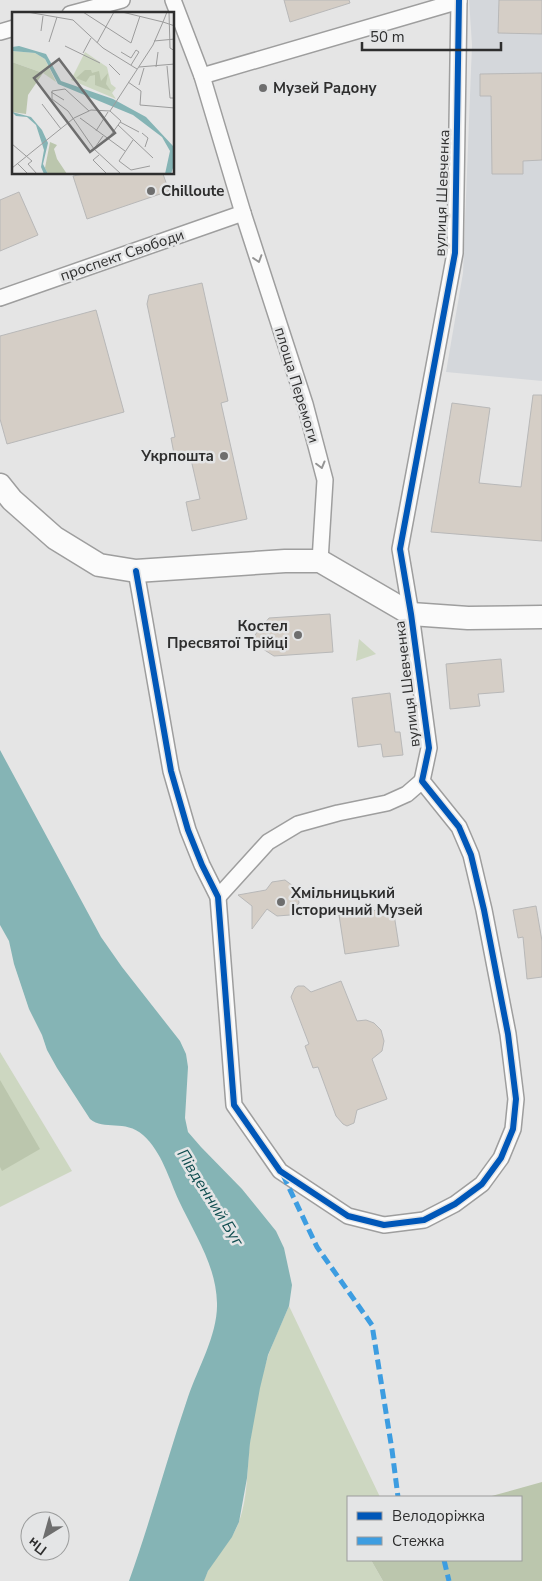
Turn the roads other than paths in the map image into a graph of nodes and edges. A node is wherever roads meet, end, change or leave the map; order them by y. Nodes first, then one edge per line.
1 (122, 0) edge
2 (173, 0) edge
3 (459, 1) edge
4 (77, 12) edge
5 (202, 76) junction
6 (244, 213) junction
7 (0, 298) edge
8 (0, 485) edge
9 (320, 561) junction
10 (136, 571) junction
11 (411, 614) junction
12 (542, 617) edge
13 (422, 781) junction
14 (218, 897) junction

1 - 4 street
2 - 5 street, площа Перемоги
3 - 5 street
3 - 11 street, вулиця Шевченка
5 - 6 street, площа Перемоги
6 - 7 street, проспект Свободи
6 -> 9 street, площа Перемоги
8 - 10 main road
9 - 10 main road
9 - 11 main road
10 - 14 street
11 - 12 main road
11 - 13 street, вулиця Шевченка
13 - 14 street
13 - 14 street

